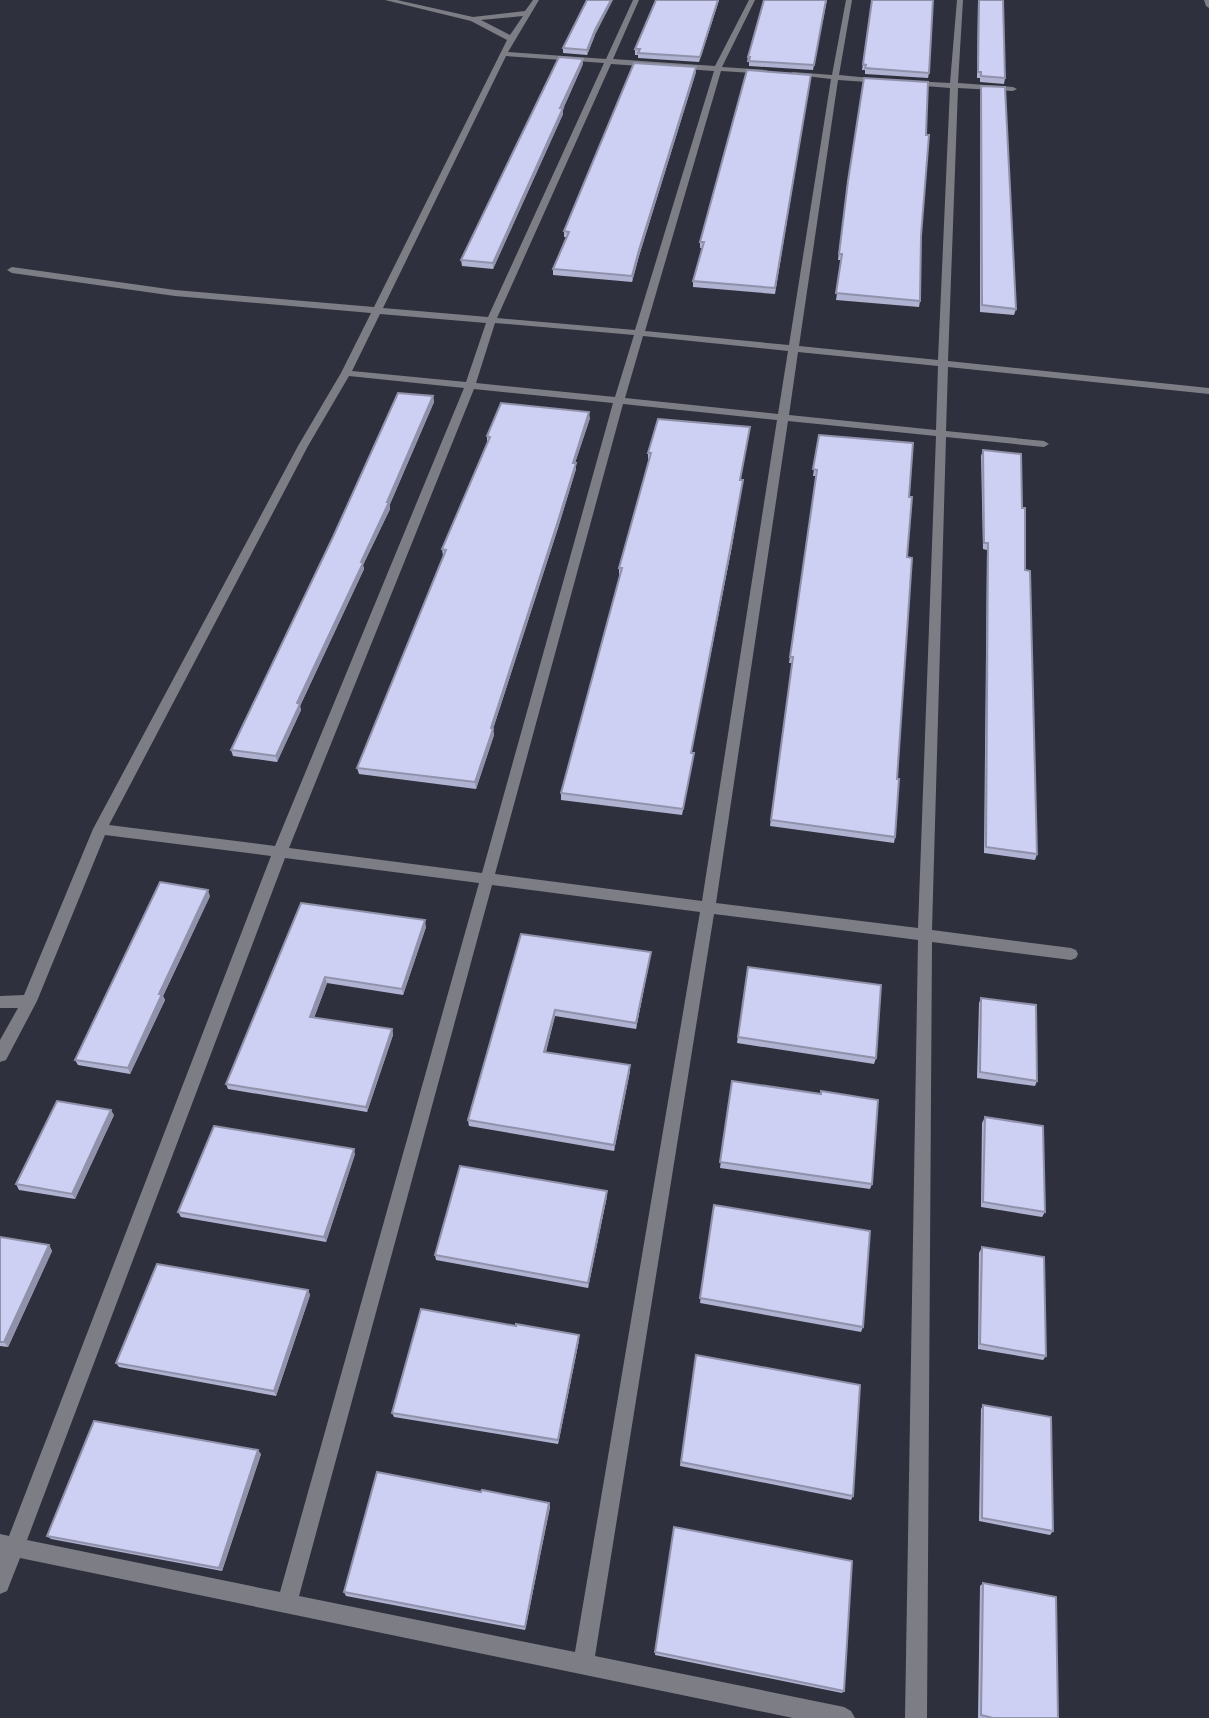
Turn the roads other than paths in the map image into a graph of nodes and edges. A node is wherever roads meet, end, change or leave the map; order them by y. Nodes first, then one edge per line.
1 (388, 0) edge
2 (536, 0) edge
3 (636, 0) edge
4 (752, 0) edge
5 (849, 0) edge
6 (960, 0) edge
7 (1207, 0) edge
8 (1209, 6) edge
9 (527, 13) junction
10 (473, 19) junction
11 (512, 39) junction
12 (505, 54) junction
13 (609, 61) junction
14 (718, 68) junction
15 (770, 73) edge
16 (783, 74) edge
17 (835, 78) junction
18 (888, 82) edge
19 (901, 83) edge
20 (954, 86) junction
21 (1013, 89) dead end
22 (12, 270) dead end
23 (375, 309) junction
24 (491, 321) junction
25 (639, 333) junction
26 (793, 350) junction
27 (943, 365) junction
28 (346, 373) junction
29 (470, 386) junction
30 (1209, 391) edge
31 (619, 401) junction
32 (783, 418) junction
33 (941, 433) junction
34 (1044, 444) dead end
35 (100, 829) junction
36 (280, 852) junction
37 (489, 878) junction
38 (708, 907) junction
39 (925, 935) junction
40 (1071, 954) dead end
41 (29, 1001) junction
42 (0, 1002) edge
43 (0, 1055) edge
44 (7, 1545) edge
45 (0, 1584) edge
46 (288, 1603) junction
47 (583, 1664) junction
48 (844, 1718) edge
49 (916, 1718) edge

1 - 10 street
2 - 9 street
3 - 13 street
4 - 14 street
5 - 17 street
6 - 20 street
7 - 8 street
9 - 10 street
9 - 11 street
10 - 11 street
11 - 12 street
12 - 13 street
12 - 23 street
13 - 14 street
13 - 24 street
14 - 15 street
14 - 25 street
16 - 17 street
17 - 18 street
17 - 26 street
19 - 20 street
20 - 21 street
20 - 27 street
22 - 23 street
23 - 24 street
23 - 28 street
24 - 25 street
24 - 29 street
25 - 26 street
25 - 31 street
26 - 27 street
26 - 32 street
27 - 30 street
27 - 33 street
28 - 29 street
28 - 35 street
29 - 31 street
29 - 36 street
31 - 32 street
31 - 37 street
32 - 33 street
32 - 38 street
33 - 34 street
33 - 39 street
35 - 36 street
35 - 41 street
36 - 37 street
36 - 44 street
37 - 38 street
37 - 46 street
38 - 39 street
38 - 47 street
39 - 40 street
39 - 49 street
41 - 42 street
41 - 43 street
44 - 45 street
44 - 46 street
46 - 47 street
47 - 48 street

